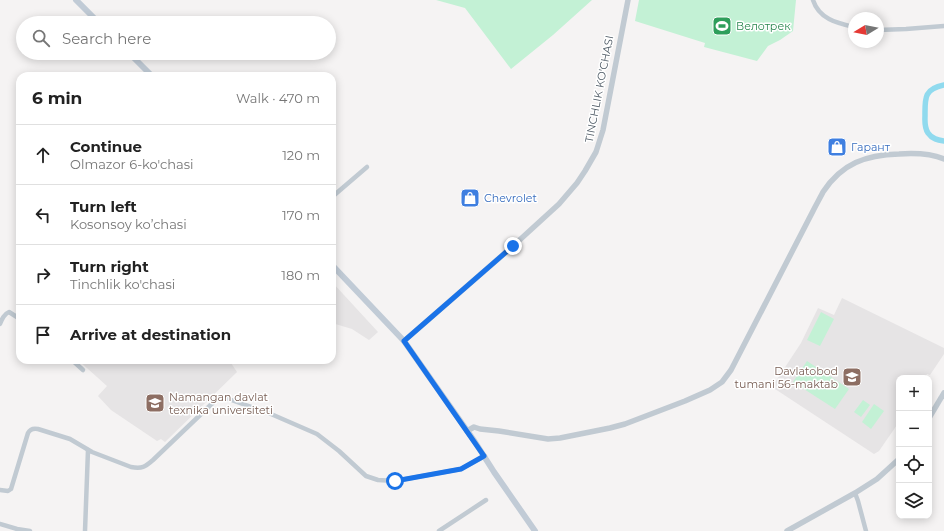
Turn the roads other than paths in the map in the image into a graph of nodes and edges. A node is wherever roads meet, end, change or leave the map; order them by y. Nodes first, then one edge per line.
1 (76, 0) edge
2 (628, 0) edge
3 (813, 0) edge
4 (92, 16) edge
5 (848, 26) edge
6 (944, 26) edge
7 (884, 30) edge
8 (136, 60) edge
9 (148, 72) edge
10 (944, 159) edge
11 (367, 167) dead end
12 (336, 193) edge
13 (336, 269) edge
14 (16, 316) edge
15 (0, 324) edge
16 (404, 341) junction
17 (76, 364) edge
18 (83, 370) dead end
19 (944, 394) edge
20 (932, 413) edge
21 (467, 431) junction
22 (88, 450) junction
23 (484, 456) junction
24 (896, 462) edge
25 (0, 490) edge
26 (856, 493) junction
27 (486, 500) dead end
28 (0, 524) edge
29 (30, 531) edge
30 (85, 531) edge
31 (439, 531) edge
32 (535, 531) edge
33 (787, 531) edge
34 (866, 531) edge

1 - 4 main road
2 - 16 street, TINCHLIK KO'CHASI
3 - 5 street
6 - 7 street
8 - 9 main road
10 - 21 street
11 - 12 street
13 - 16 main road
14 - 15 street
16 - 21 main road
17 - 18 street
19 - 20 street
21 - 23 main road
22 - 23 street
22 - 25 street
22 - 30 street
23 - 32 main road
24 - 26 street
26 - 33 street
26 - 34 street
27 - 31 street
28 - 29 street

